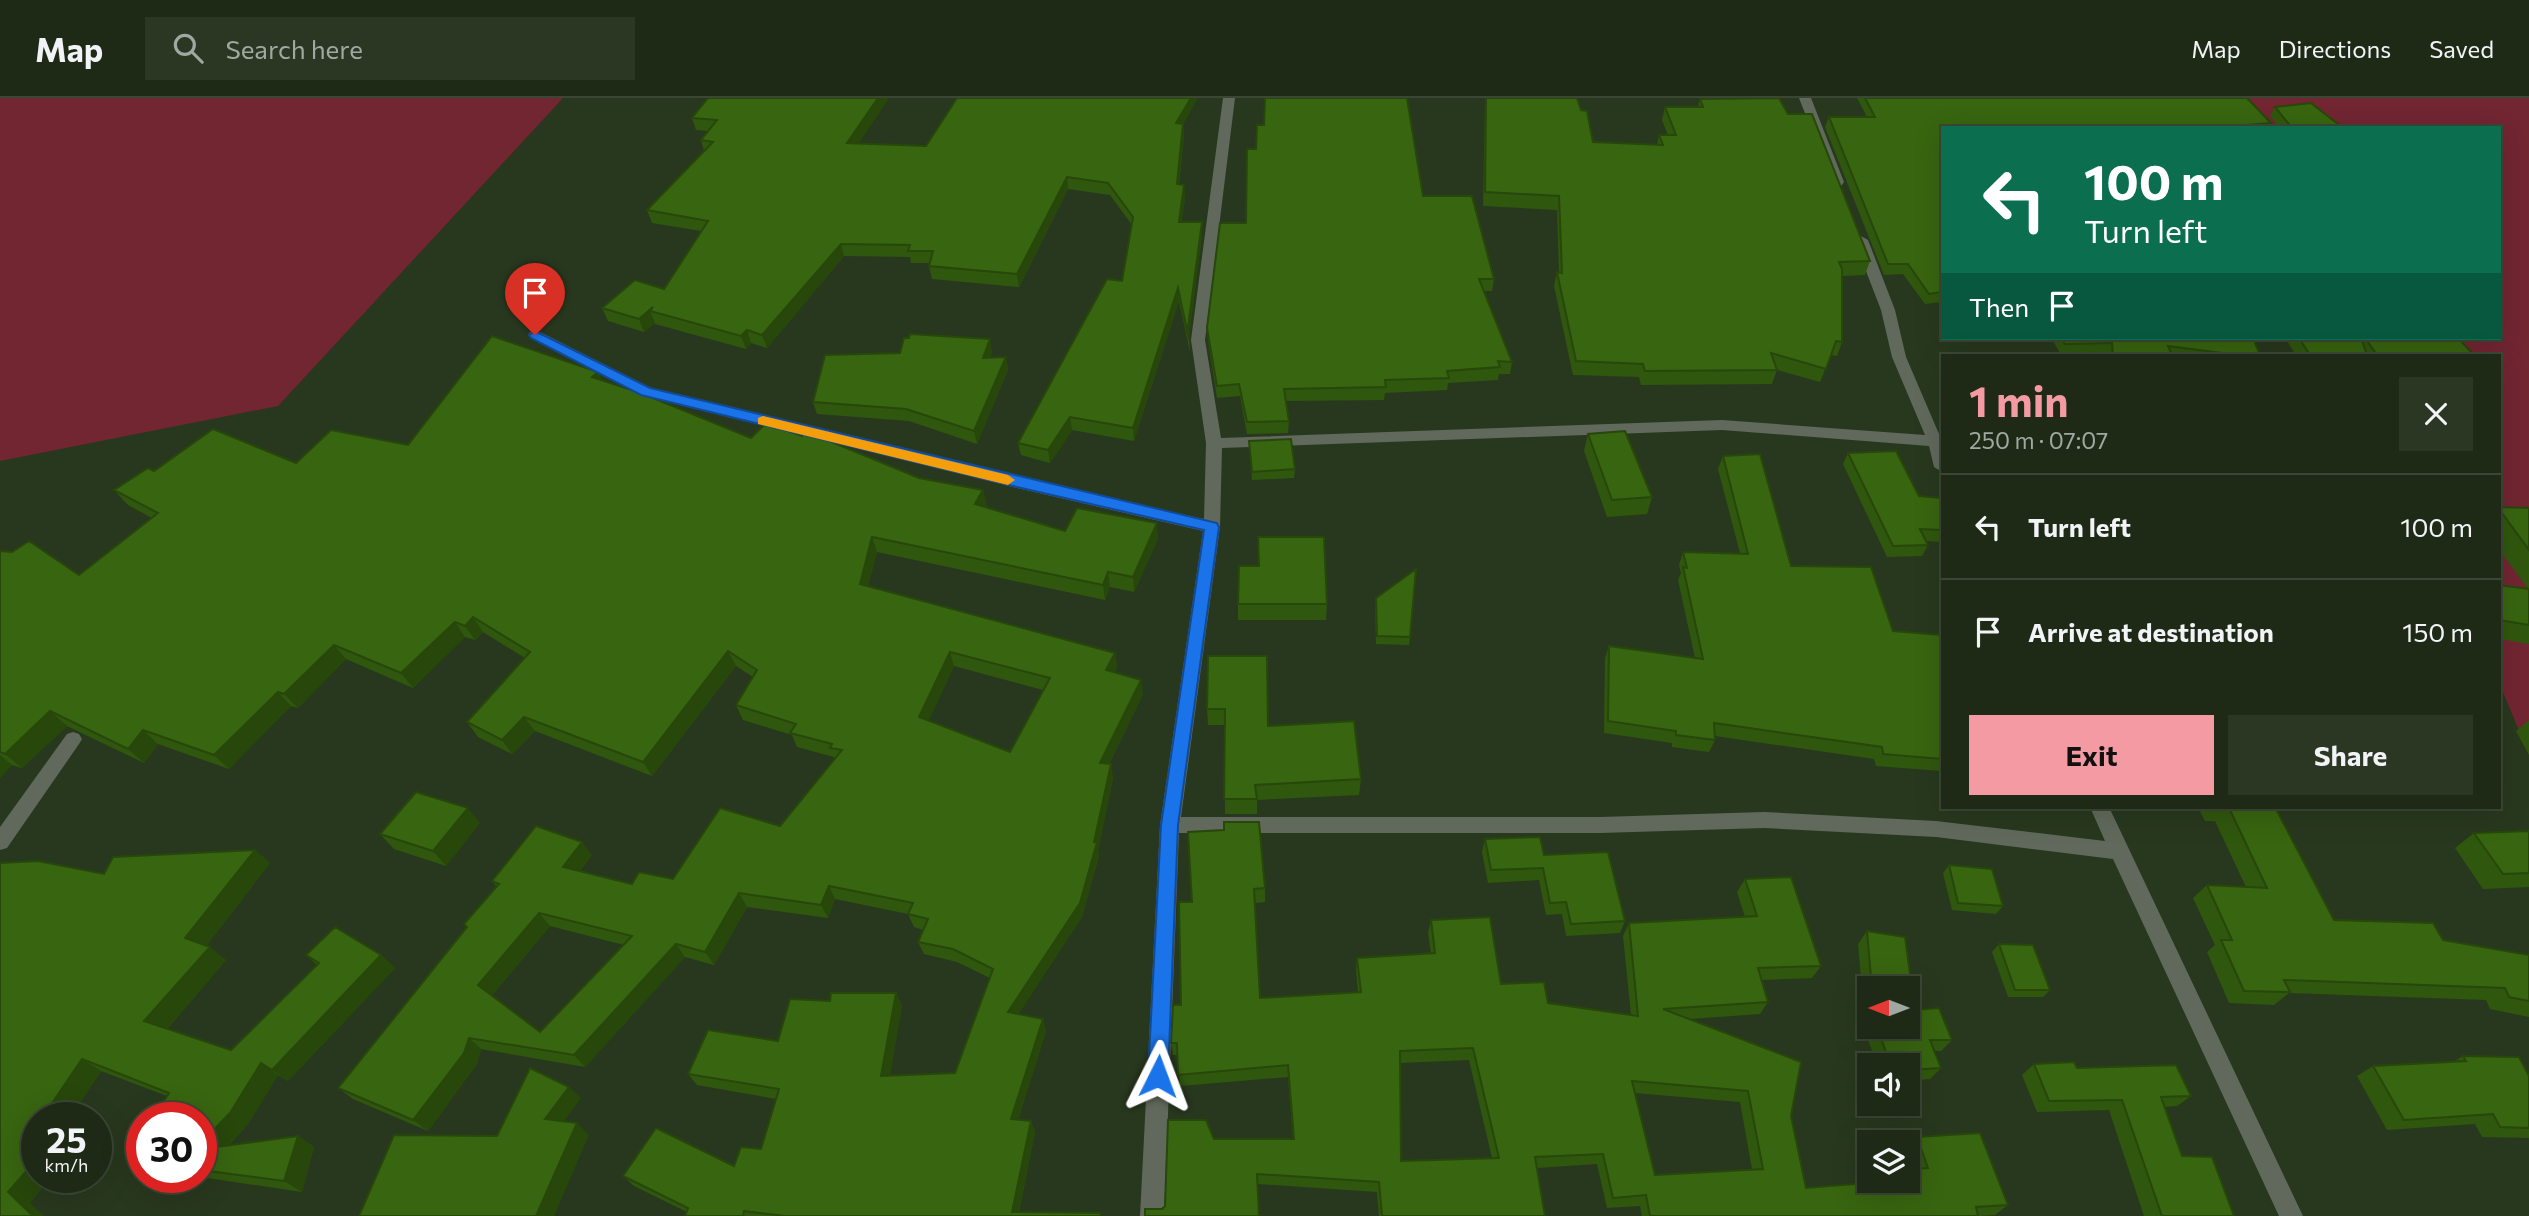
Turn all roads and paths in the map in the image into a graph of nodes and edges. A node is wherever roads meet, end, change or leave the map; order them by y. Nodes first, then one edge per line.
1 (1229, 98) edge
2 (1805, 98) edge
3 (1843, 195) edge
4 (1853, 220) edge
5 (535, 335) dead end
6 (1935, 441) junction
7 (1214, 443) junction
8 (1941, 463) edge
9 (1212, 527) junction
10 (73, 739) edge
11 (2101, 809) edge
12 (1170, 825) junction
13 (0, 842) edge
14 (2119, 851) junction
15 (1152, 1216) edge
16 (2291, 1216) edge

1 - 7 street
2 - 3 street
4 - 6 street
5 - 9 street
6 - 7 street
6 - 8 street
7 - 9 street
9 - 12 street
10 - 13 street
11 - 14 street
12 - 14 street
12 - 15 street
14 - 16 street

